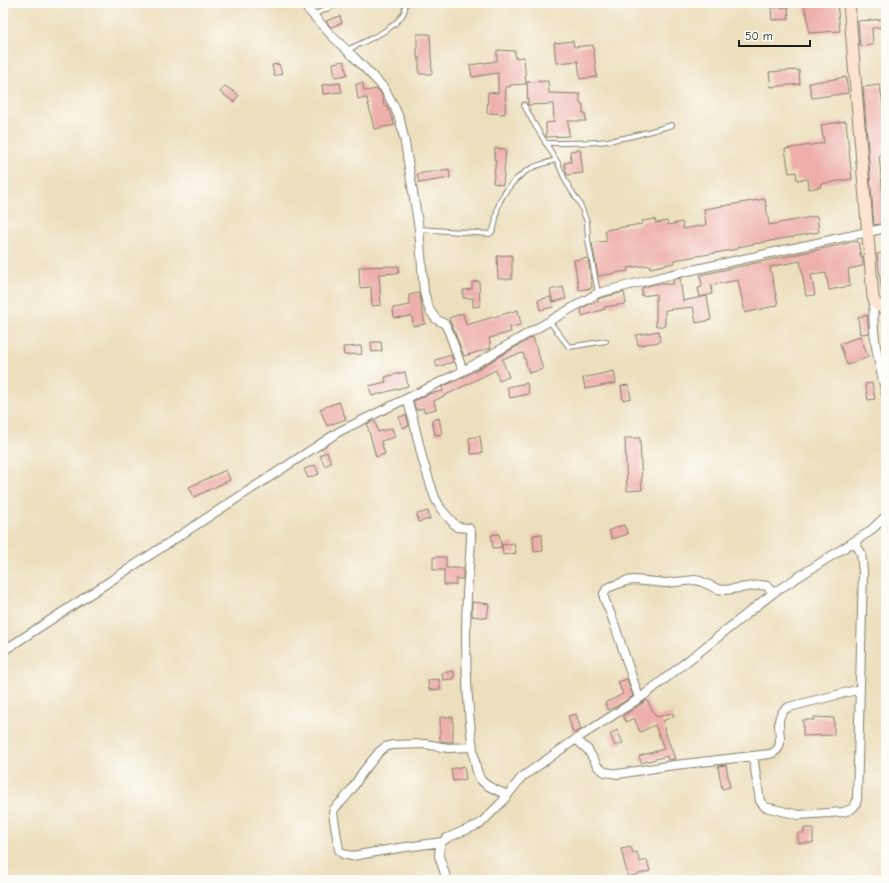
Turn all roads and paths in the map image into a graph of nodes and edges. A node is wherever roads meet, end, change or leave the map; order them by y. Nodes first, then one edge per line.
1 (302, 3) edge
2 (340, 3) edge
3 (405, 3) edge
4 (849, 3) edge
5 (312, 15) junction
6 (347, 50) junction
7 (524, 106) dead end
8 (672, 125) dead end
9 (545, 143) junction
10 (555, 160) junction
11 (886, 228) edge
12 (419, 229) junction
13 (867, 232) junction
14 (598, 293) junction
15 (874, 302) junction
16 (886, 307) edge
17 (549, 321) junction
18 (606, 341) dead end
19 (463, 371) junction
20 (886, 394) edge
21 (407, 399) junction
22 (886, 516) edge
23 (854, 541) junction
24 (773, 593) junction
25 (3, 651) edge
26 (860, 689) junction
27 (639, 698) junction
28 (576, 739) junction
29 (473, 747) junction
30 (753, 756) junction
31 (507, 795) junction
32 (442, 842) junction
33 (447, 880) edge

1 - 5 street
2 - 5 lane
3 - 6 lane
4 - 13 main road
5 - 6 street
6 - 12 street
7 - 9 lane
8 - 9 lane
9 - 10 lane
10 - 12 lane
10 - 14 lane
11 - 13 street
12 - 19 street
13 - 14 street
13 - 15 main road
14 - 17 street
15 - 16 main road
15 - 20 street
17 - 18 lane
17 - 19 street
19 - 21 street
21 - 25 street
21 - 29 street
22 - 23 street
23 - 24 street
23 - 26 street
24 - 27 street
24 - 27 street
26 - 30 street
26 - 30 street
27 - 28 street
28 - 30 street
28 - 31 street
29 - 31 street
29 - 32 street
31 - 32 street
32 - 33 street

